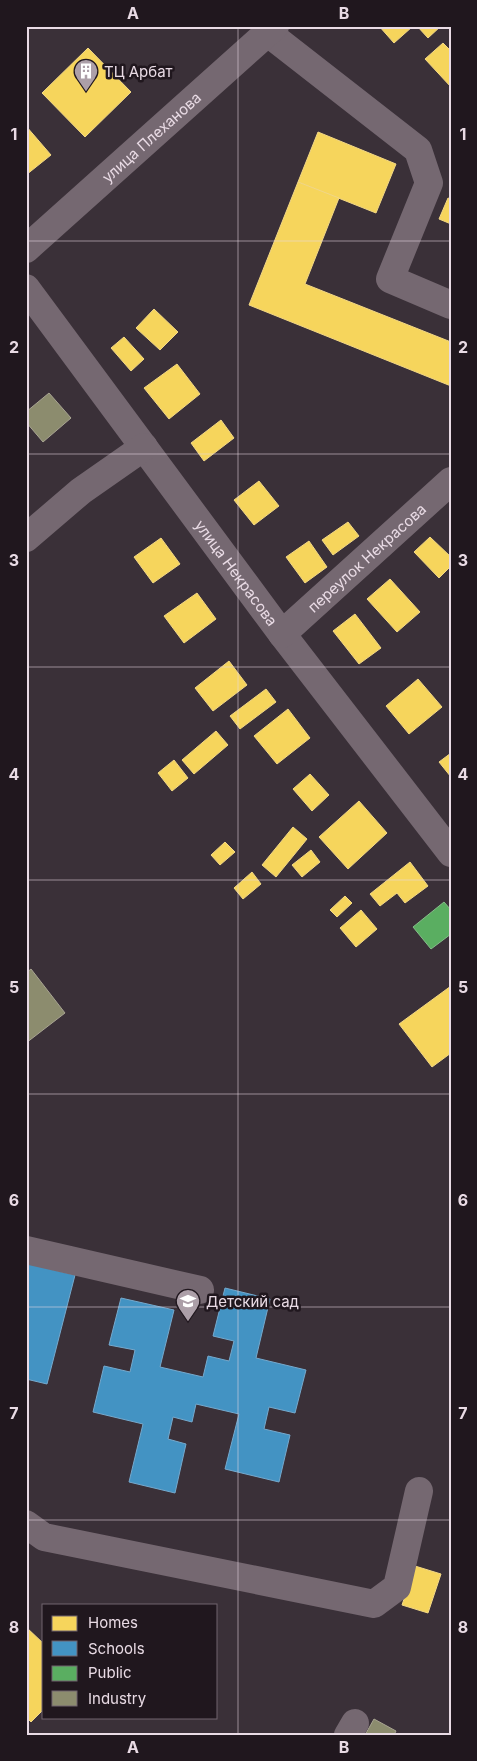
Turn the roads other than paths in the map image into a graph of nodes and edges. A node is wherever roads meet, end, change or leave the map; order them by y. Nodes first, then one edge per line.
1 (272, 29) edge
2 (26, 249) edge
3 (26, 288) edge
4 (451, 306) edge
5 (144, 447) junction
6 (451, 481) edge
7 (26, 538) edge
8 (282, 634) junction
9 (451, 853) edge
10 (26, 1250) edge
11 (200, 1290) dead end
12 (419, 1491) dead end
13 (26, 1524) edge

1 - 2 street, улица Плеханова
1 - 4 street
3 - 5 street, улица Некрасова
5 - 7 street
5 - 8 street, улица Некрасова
6 - 8 street, переулок Некрасова
8 - 9 street, улица Некрасова
10 - 11 street
12 - 13 street

